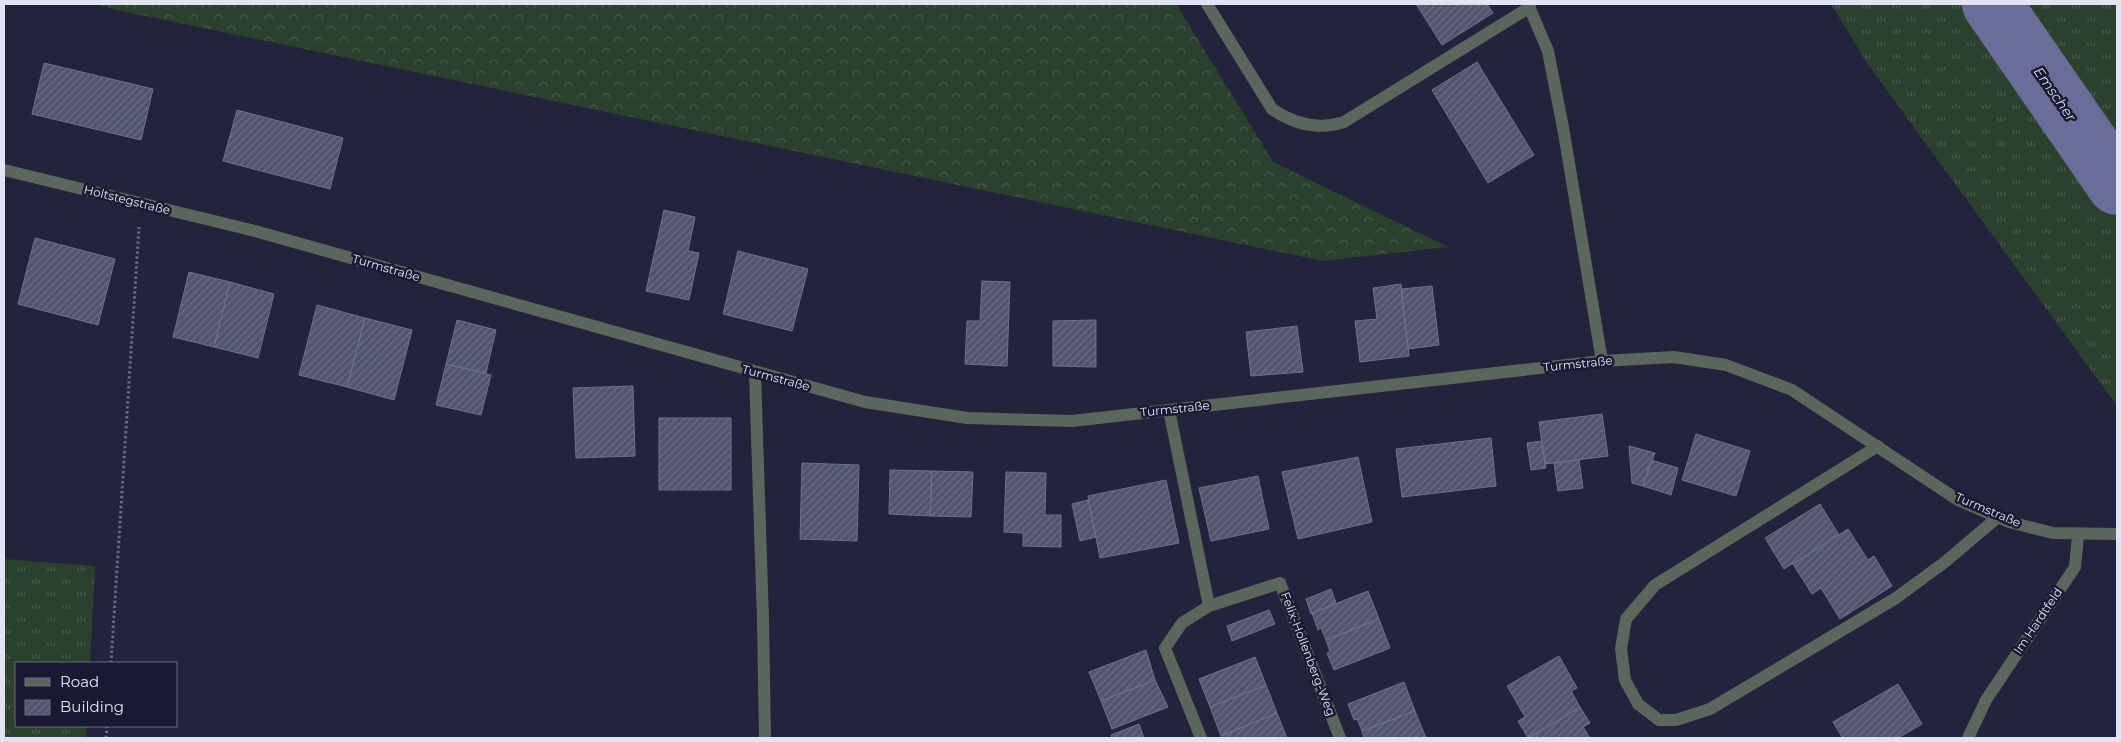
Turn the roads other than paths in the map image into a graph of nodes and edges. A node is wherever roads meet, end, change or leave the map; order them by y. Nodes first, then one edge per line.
1 (1207, 4) edge
2 (1529, 5) edge
3 (4, 170) edge
4 (251, 230) joint
5 (1602, 361) junction
6 (755, 372) junction
7 (1169, 410) junction
8 (1878, 446) junction
9 (1998, 517) junction
10 (2117, 534) edge
11 (2078, 535) junction
12 (1209, 606) junction
13 (765, 738) edge
14 (1201, 738) edge
15 (1340, 738) edge
16 (1968, 738) edge

1 - 2 street
2 - 5 street
3 - 4 street, Holtstegstraße
4 - 6 street, Turmstraße
5 - 7 street, Turmstraße
5 - 8 street, Turmstraße
6 - 7 street, Turmstraße
6 - 13 street
7 - 12 street
8 - 9 street, Turmstraße
8 - 9 street
9 - 11 street, Turmstraße
10 - 11 street
11 - 16 street, Im Hardtfeld
12 - 14 street, Felix-Hollenberg-Weg
12 - 15 street, Felix-Hollenberg-Weg

